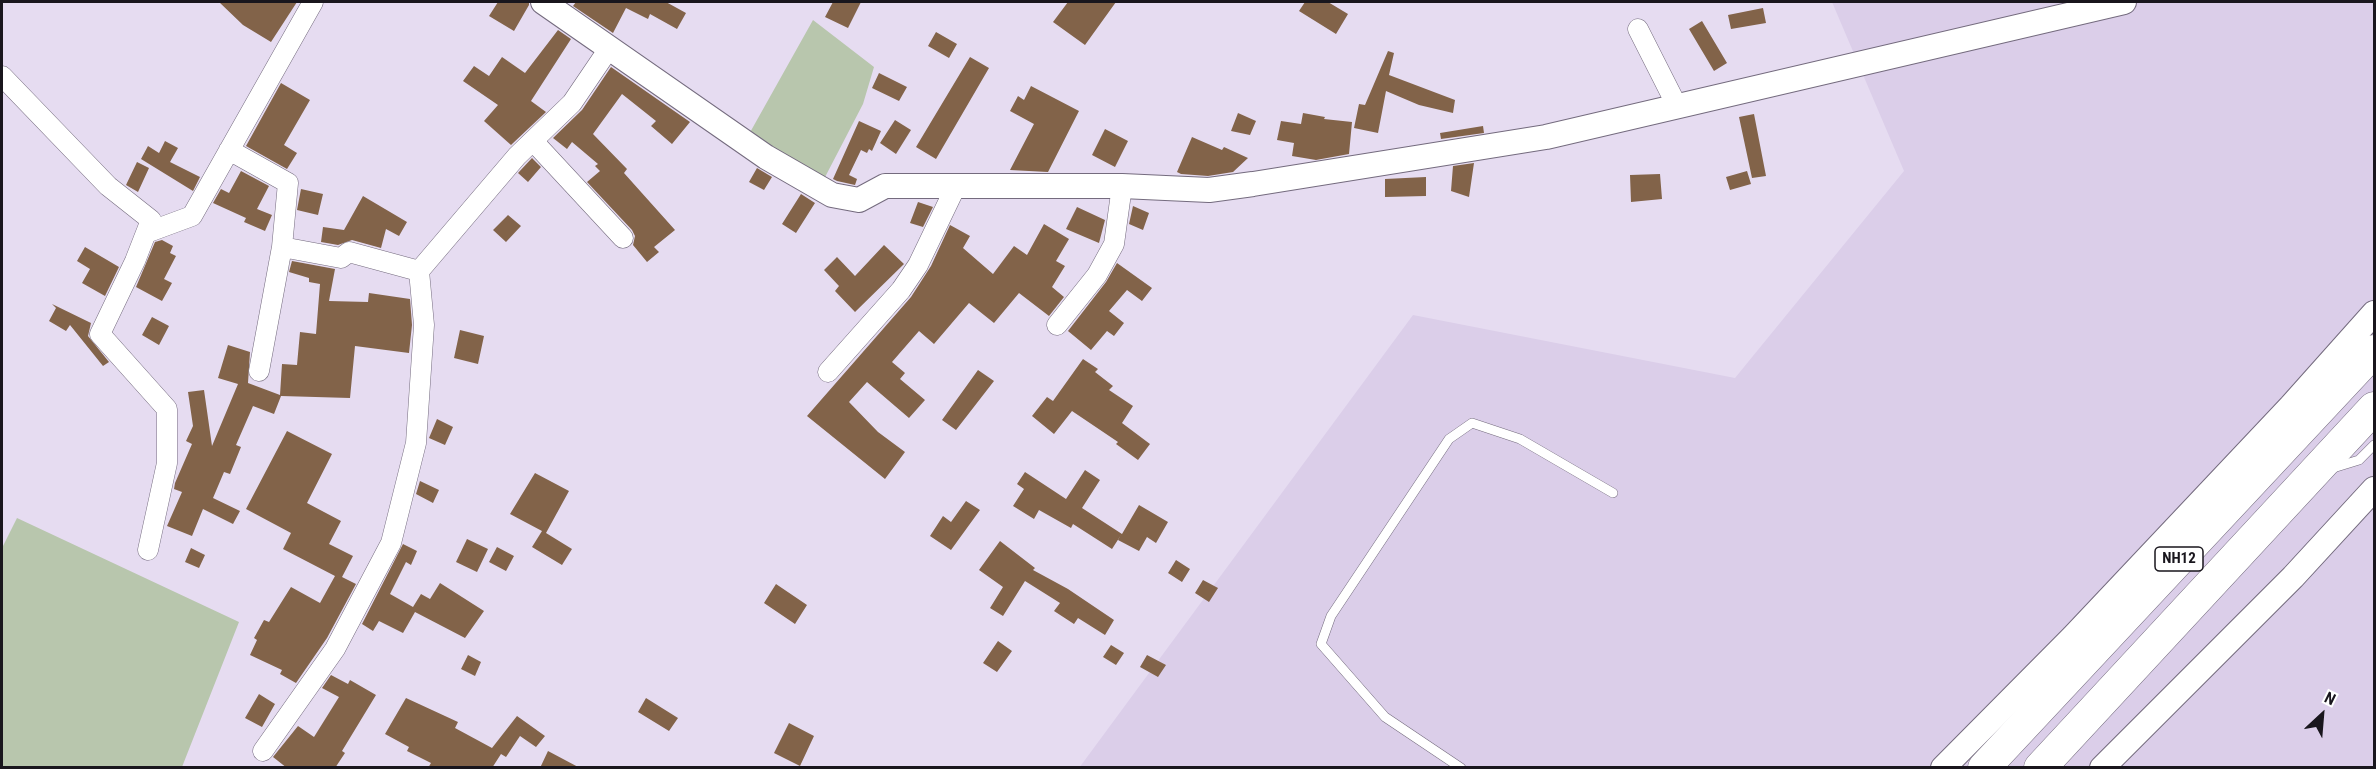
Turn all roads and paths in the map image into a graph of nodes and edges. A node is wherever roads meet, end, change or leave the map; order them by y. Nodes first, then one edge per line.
1 (313, 2) edge
2 (543, 2) edge
3 (2124, 2) edge
4 (1638, 29) dead end
5 (610, 47) junction
6 (2, 76) edge
7 (1677, 106) junction
8 (533, 141) junction
9 (229, 150) junction
10 (956, 186) junction
11 (1122, 186) junction
12 (146, 233) junction
13 (623, 238) dead end
14 (282, 247) junction
15 (419, 271) junction
16 (2374, 313) edge
17 (1057, 325) dead end
18 (2374, 351) edge
19 (259, 371) dead end
20 (828, 372) dead end
21 (2374, 408) edge
22 (2374, 445) edge
23 (2313, 473) junction
24 (2374, 489) edge
25 (1613, 493) dead end
26 (148, 550) dead end
27 (263, 751) dead end
28 (1461, 768) edge
29 (1943, 768) edge
30 (1984, 768) edge
31 (2040, 768) edge
32 (2102, 768) edge

1 - 9 street
2 - 5 street
3 - 7 street
4 - 7 street
5 - 8 street
5 - 10 street
6 - 12 street
7 - 11 street
8 - 13 street
8 - 15 street
9 - 12 street
9 - 14 street
10 - 11 street
10 - 20 street
11 - 17 street
12 - 26 street
14 - 15 street
14 - 19 street
15 - 27 street
16 - 29 street
18 - 30 highway, NH12
21 - 23 highway, NH12
22 - 23 lane
23 - 31 highway, NH12
24 - 32 street
25 - 28 lane

